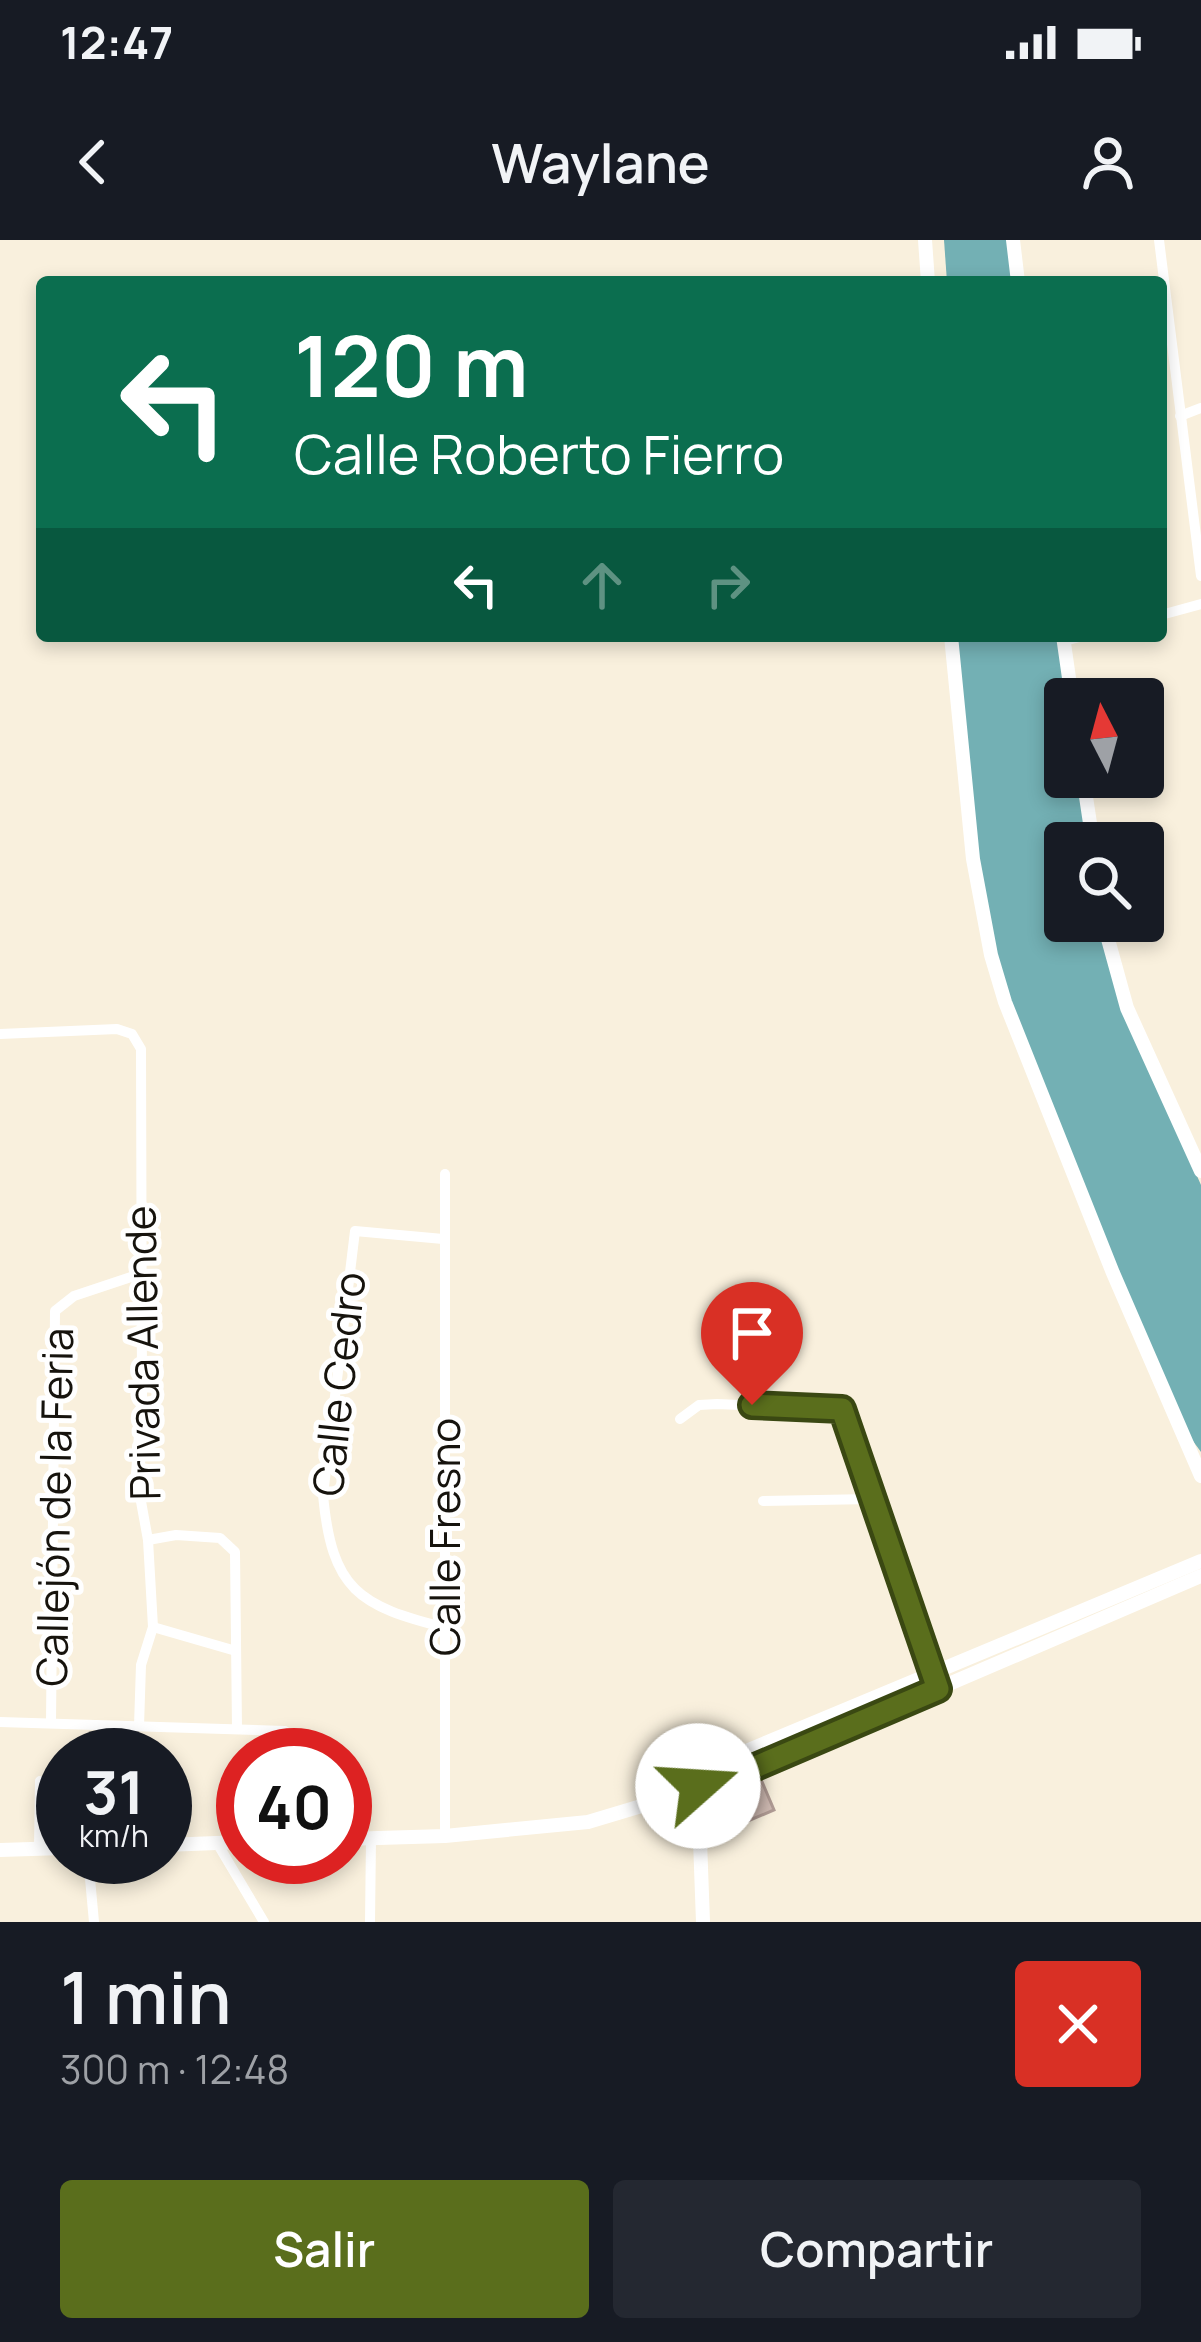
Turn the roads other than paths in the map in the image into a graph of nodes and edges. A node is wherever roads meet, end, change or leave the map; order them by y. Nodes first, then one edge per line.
1 (925, 240) edge
2 (1013, 240) edge
3 (1159, 240) edge
4 (928, 276) edge
5 (1017, 276) edge
6 (1163, 276) edge
7 (1167, 307) edge
8 (1201, 408) edge
9 (1180, 416) junction
10 (1197, 523) edge
11 (1201, 576) edge
12 (1201, 604) edge
13 (1167, 613) edge
14 (952, 642) edge
15 (1064, 642) edge
16 (1069, 678) edge
17 (1109, 942) edge
18 (0, 1034) edge
19 (1201, 1171) edge
20 (445, 1174) dead end
21 (443, 1239) junction
22 (140, 1274) junction
23 (680, 1419) dead end
24 (1201, 1476) edge
25 (872, 1499) junction
26 (763, 1501) dead end
27 (148, 1540) junction
28 (1201, 1561) edge
29 (1201, 1576) edge
30 (153, 1627) junction
31 (447, 1628) junction
32 (236, 1651) junction
33 (935, 1681) junction
34 (0, 1722) edge
35 (51, 1724) junction
36 (139, 1726) junction
37 (237, 1728) edge
38 (216, 1729) edge
39 (698, 1786) junction
40 (445, 1836) junction
41 (372, 1838) edge
42 (36, 1849) edge
43 (0, 1850) edge
44 (90, 1884) edge
45 (241, 1884) edge
46 (370, 1884) edge
47 (94, 1922) edge
48 (263, 1922) edge
49 (370, 1922) edge
50 (704, 1922) edge

1 - 4 street
2 - 5 street
3 - 6 street
7 - 9 street
8 - 9 street
9 - 10 street
10 - 11 street
12 - 13 street
14 - 24 street
15 - 16 street
17 - 19 street
18 - 22 street, Privada Allende
20 - 21 street, Calle Fresno
21 - 31 street, Calle Fresno
21 - 31 street, Calle Cedro
22 - 27 street, Privada Allende
22 - 35 street, Callejón de la Feria
23 - 25 street
25 - 26 street
25 - 33 street
27 - 30 street, Privada Allende
27 - 32 street
28 - 33 street
29 - 33 street
30 - 32 street
30 - 36 street, Privada Allende
31 - 40 street, Calle Fresno
32 - 37 street
33 - 39 street
34 - 35 street
35 - 36 street
36 - 38 street
39 - 40 street
39 - 50 street
40 - 41 street
42 - 43 street
44 - 47 street
45 - 48 street
46 - 49 street

